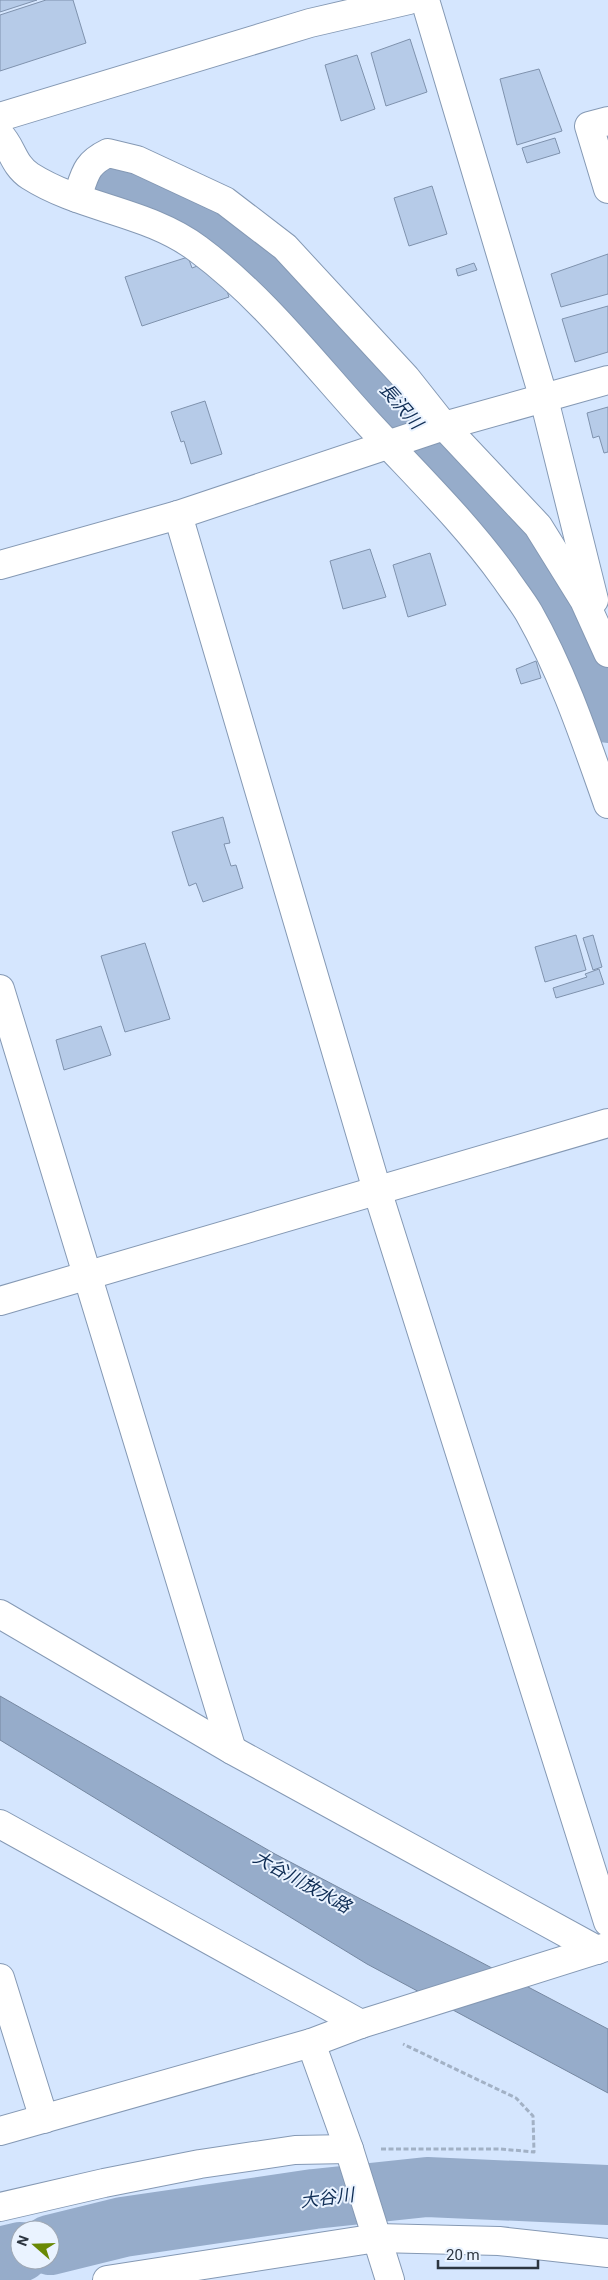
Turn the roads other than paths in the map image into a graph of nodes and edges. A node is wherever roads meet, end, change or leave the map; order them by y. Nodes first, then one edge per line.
1 (409, 0) edge
2 (425, 0) edge
3 (0, 117) edge
4 (608, 120) edge
5 (0, 135) edge
6 (608, 189) edge
7 (77, 198) junction
8 (608, 380) edge
9 (544, 399) junction
10 (444, 426) junction
11 (388, 444) junction
12 (178, 515) junction
13 (0, 564) edge
14 (608, 646) edge
15 (608, 653) edge
16 (608, 804) edge
17 (0, 989) edge
18 (608, 1123) edge
19 (377, 1190) junction
20 (88, 1275) junction
21 (0, 1301) edge
22 (0, 1614) edge
23 (232, 1750) junction
24 (0, 1824) edge
25 (608, 1922) edge
26 (604, 1951) edge
27 (0, 1978) edge
28 (362, 2024) junction
29 (311, 2043) junction
30 (44, 2119) junction
31 (0, 2131) edge
32 (349, 2149) junction
33 (0, 2208) edge
34 (377, 2238) junction
35 (608, 2253) edge
36 (108, 2280) edge
37 (390, 2280) edge

1 - 3 street
2 - 9 street
4 - 6 street
5 - 7 street
7 - 10 street
7 - 11 street
8 - 9 street
9 - 10 street
9 - 14 street
10 - 11 street
10 - 15 street
11 - 12 street
11 - 16 street
12 - 13 street
12 - 19 street
17 - 20 street
18 - 19 street
19 - 20 street
19 - 25 street
20 - 21 street
20 - 23 street
22 - 23 street
23 - 26 street
24 - 28 street
26 - 28 street
27 - 30 street
28 - 29 street
29 - 30 street
29 - 32 street
30 - 31 street
32 - 33 street
32 - 34 street
34 - 35 street
34 - 36 street
34 - 37 street

